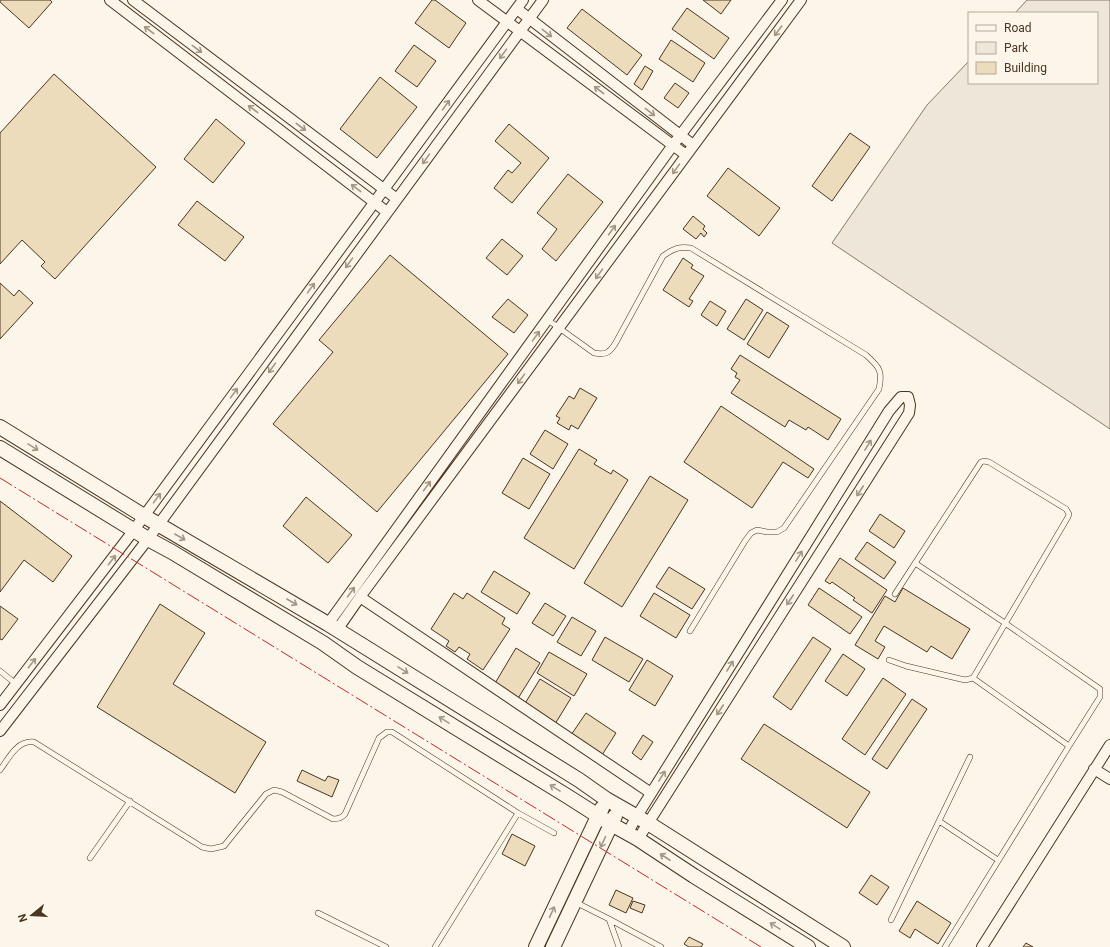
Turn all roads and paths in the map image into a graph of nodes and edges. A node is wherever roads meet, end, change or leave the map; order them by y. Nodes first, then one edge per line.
1 (110, 0) edge
2 (478, 0) edge
3 (523, 0) edge
4 (543, 0) edge
5 (782, 0) edge
6 (801, 0) edge
7 (137, 1) edge
8 (516, 9) junction
9 (131, 17) junction
10 (529, 19) junction
11 (508, 21) junction
12 (520, 31) junction
13 (681, 135) junction
14 (674, 145) junction
15 (693, 145) junction
16 (686, 155) junction
17 (384, 189) junction
18 (397, 199) junction
19 (374, 202) junction
20 (387, 212) junction
21 (548, 320) junction
22 (559, 328) junction
23 (0, 427) edge
24 (0, 448) edge
25 (144, 516) junction
26 (158, 524) junction
27 (134, 530) junction
28 (148, 539) junction
29 (915, 564) junction
30 (895, 594) dead end
31 (360, 597) junction
32 (1005, 623) junction
33 (333, 627) junction
34 (690, 631) dead end
35 (889, 660) dead end
36 (0, 672) edge
37 (973, 678) junction
38 (16, 684) junction
39 (30, 692) junction
40 (0, 705) edge
41 (0, 732) edge
42 (1110, 744) edge
43 (1069, 746) junction
44 (970, 757) dead end
45 (1094, 769) junction
46 (0, 770) edge
47 (1110, 780) edge
48 (651, 793) junction
49 (606, 799) junction
50 (130, 801) junction
51 (619, 807) junction
52 (518, 813) junction
53 (598, 816) junction
54 (642, 819) junction
55 (939, 821) junction
56 (611, 824) junction
57 (554, 833) dead end
58 (632, 837) junction
59 (90, 858) dead end
60 (998, 860) junction
61 (574, 901) junction
62 (318, 913) dead end
63 (609, 919) junction
64 (891, 920) dead end
65 (386, 947) edge
66 (435, 947) edge
67 (536, 947) edge
68 (553, 947) edge
69 (619, 947) edge
70 (661, 947) edge
71 (808, 947) edge
72 (843, 947) edge
73 (945, 947) edge
74 (982, 947) edge

1 - 9 street
2 - 11 street
3 - 8 street
4 - 10 street
5 - 13 street
6 -> 15 street
7 - 9 street
7 -> 17 street
8 - 10 street
8 - 11 street
19 -> 9 street
10 - 12 street
10 -> 13 street
11 - 12 street
17 -> 11 street
14 -> 12 street
12 -> 18 street
13 - 14 street
13 - 15 street
14 - 16 street
21 -> 14 street
15 - 16 street
16 -> 22 street
17 - 18 street
17 - 19 street
18 - 20 street
19 - 20 street
25 -> 19 street
20 -> 26 street
21 - 22 lane
33 -> 21 street
22 -> 31 street
22 - 34 lane
23 -> 25 street
24 - 27 street
25 - 26 street
25 - 27 street
26 - 28 street
26 -> 33 street
27 - 28 street
38 -> 27 street
28 - 39 street
53 -> 28 street
29 - 30 lane
29 - 32 lane
29 - 32 lane
31 - 33 street
31 - 48 street
32 - 37 lane
32 - 43 lane
33 -> 49 street
35 - 37 lane
36 - 38 lane
37 - 43 lane
38 - 39 street
38 - 40 street
39 - 41 street
42 - 45 street
43 - 60 lane
44 - 55 lane
45 - 47 street
45 - 74 street
46 - 50 lane
48 - 54 street
48 -> 54 street
49 - 51 street
49 - 53 street
50 - 52 lane
50 - 59 lane
51 - 54 street
51 - 56 street
52 - 57 lane
52 - 66 lane
53 - 56 street
67 -> 53 street
54 - 58 street
54 - 72 street
55 - 60 lane
55 - 64 lane
56 - 58 street
56 -> 61 street
71 -> 58 street
60 - 73 lane
61 - 63 lane
61 - 68 street
62 - 65 lane
63 - 69 lane
63 - 70 lane

